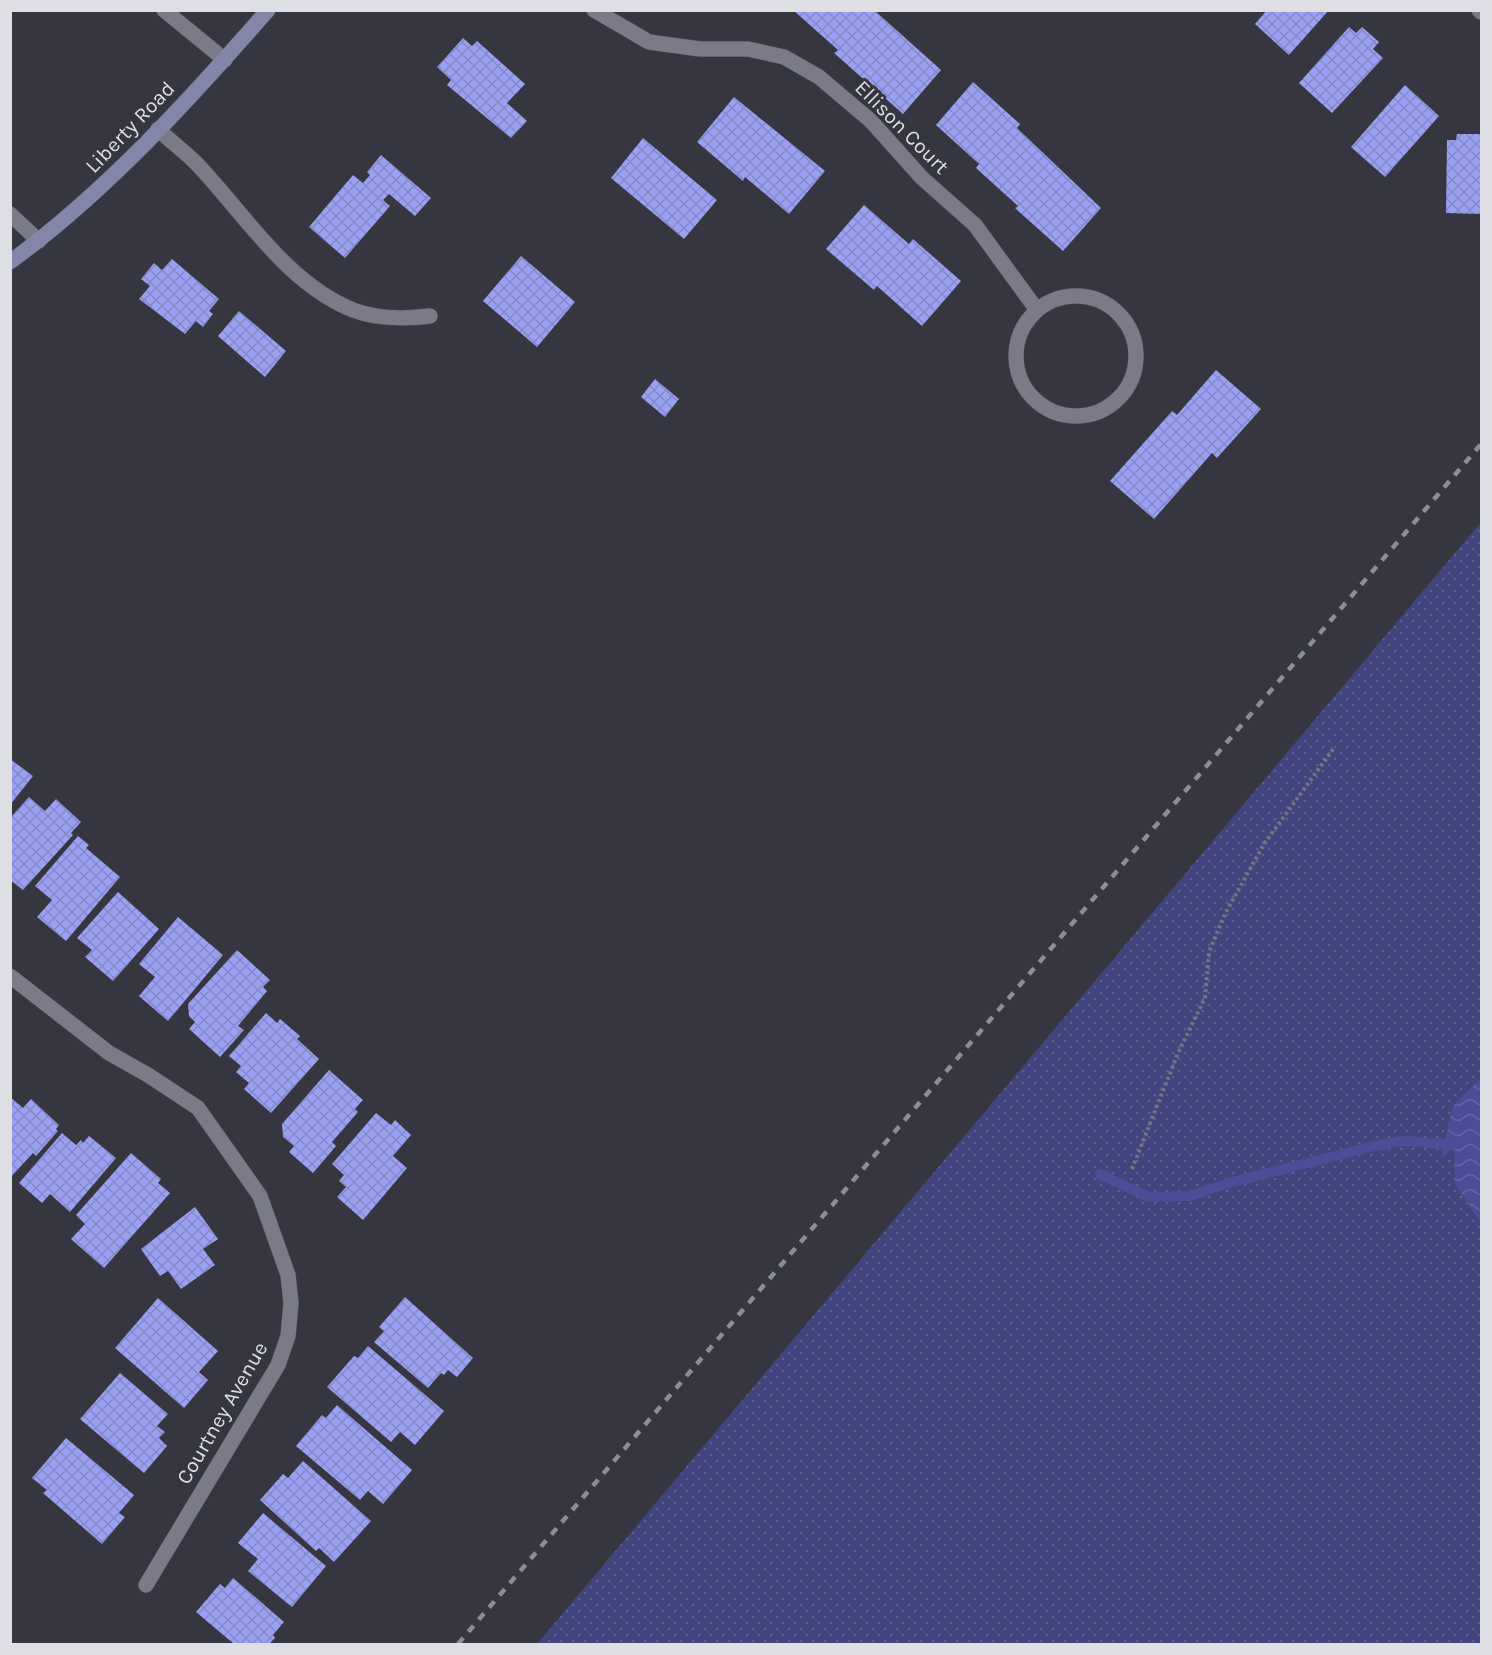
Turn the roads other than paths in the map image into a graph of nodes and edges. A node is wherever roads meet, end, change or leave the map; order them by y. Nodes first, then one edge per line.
1 (164, 10) edge
2 (268, 10) edge
3 (594, 10) edge
4 (225, 60) junction
5 (158, 129) junction
6 (10, 214) edge
7 (39, 241) junction
8 (10, 262) edge
9 (1037, 310) junction
10 (430, 316) dead end
11 (10, 976) edge
12 (146, 1585) dead end

1 - 4 street
2 - 4 main road, Liberty Road
3 - 9 street, Ellison Court
4 - 5 main road, Liberty Road
5 - 7 main road, Liberty Road
5 - 10 street
6 - 7 street
7 - 8 main road, Liberty Road
9 - 9 street
11 - 12 street, Courtney Avenue

